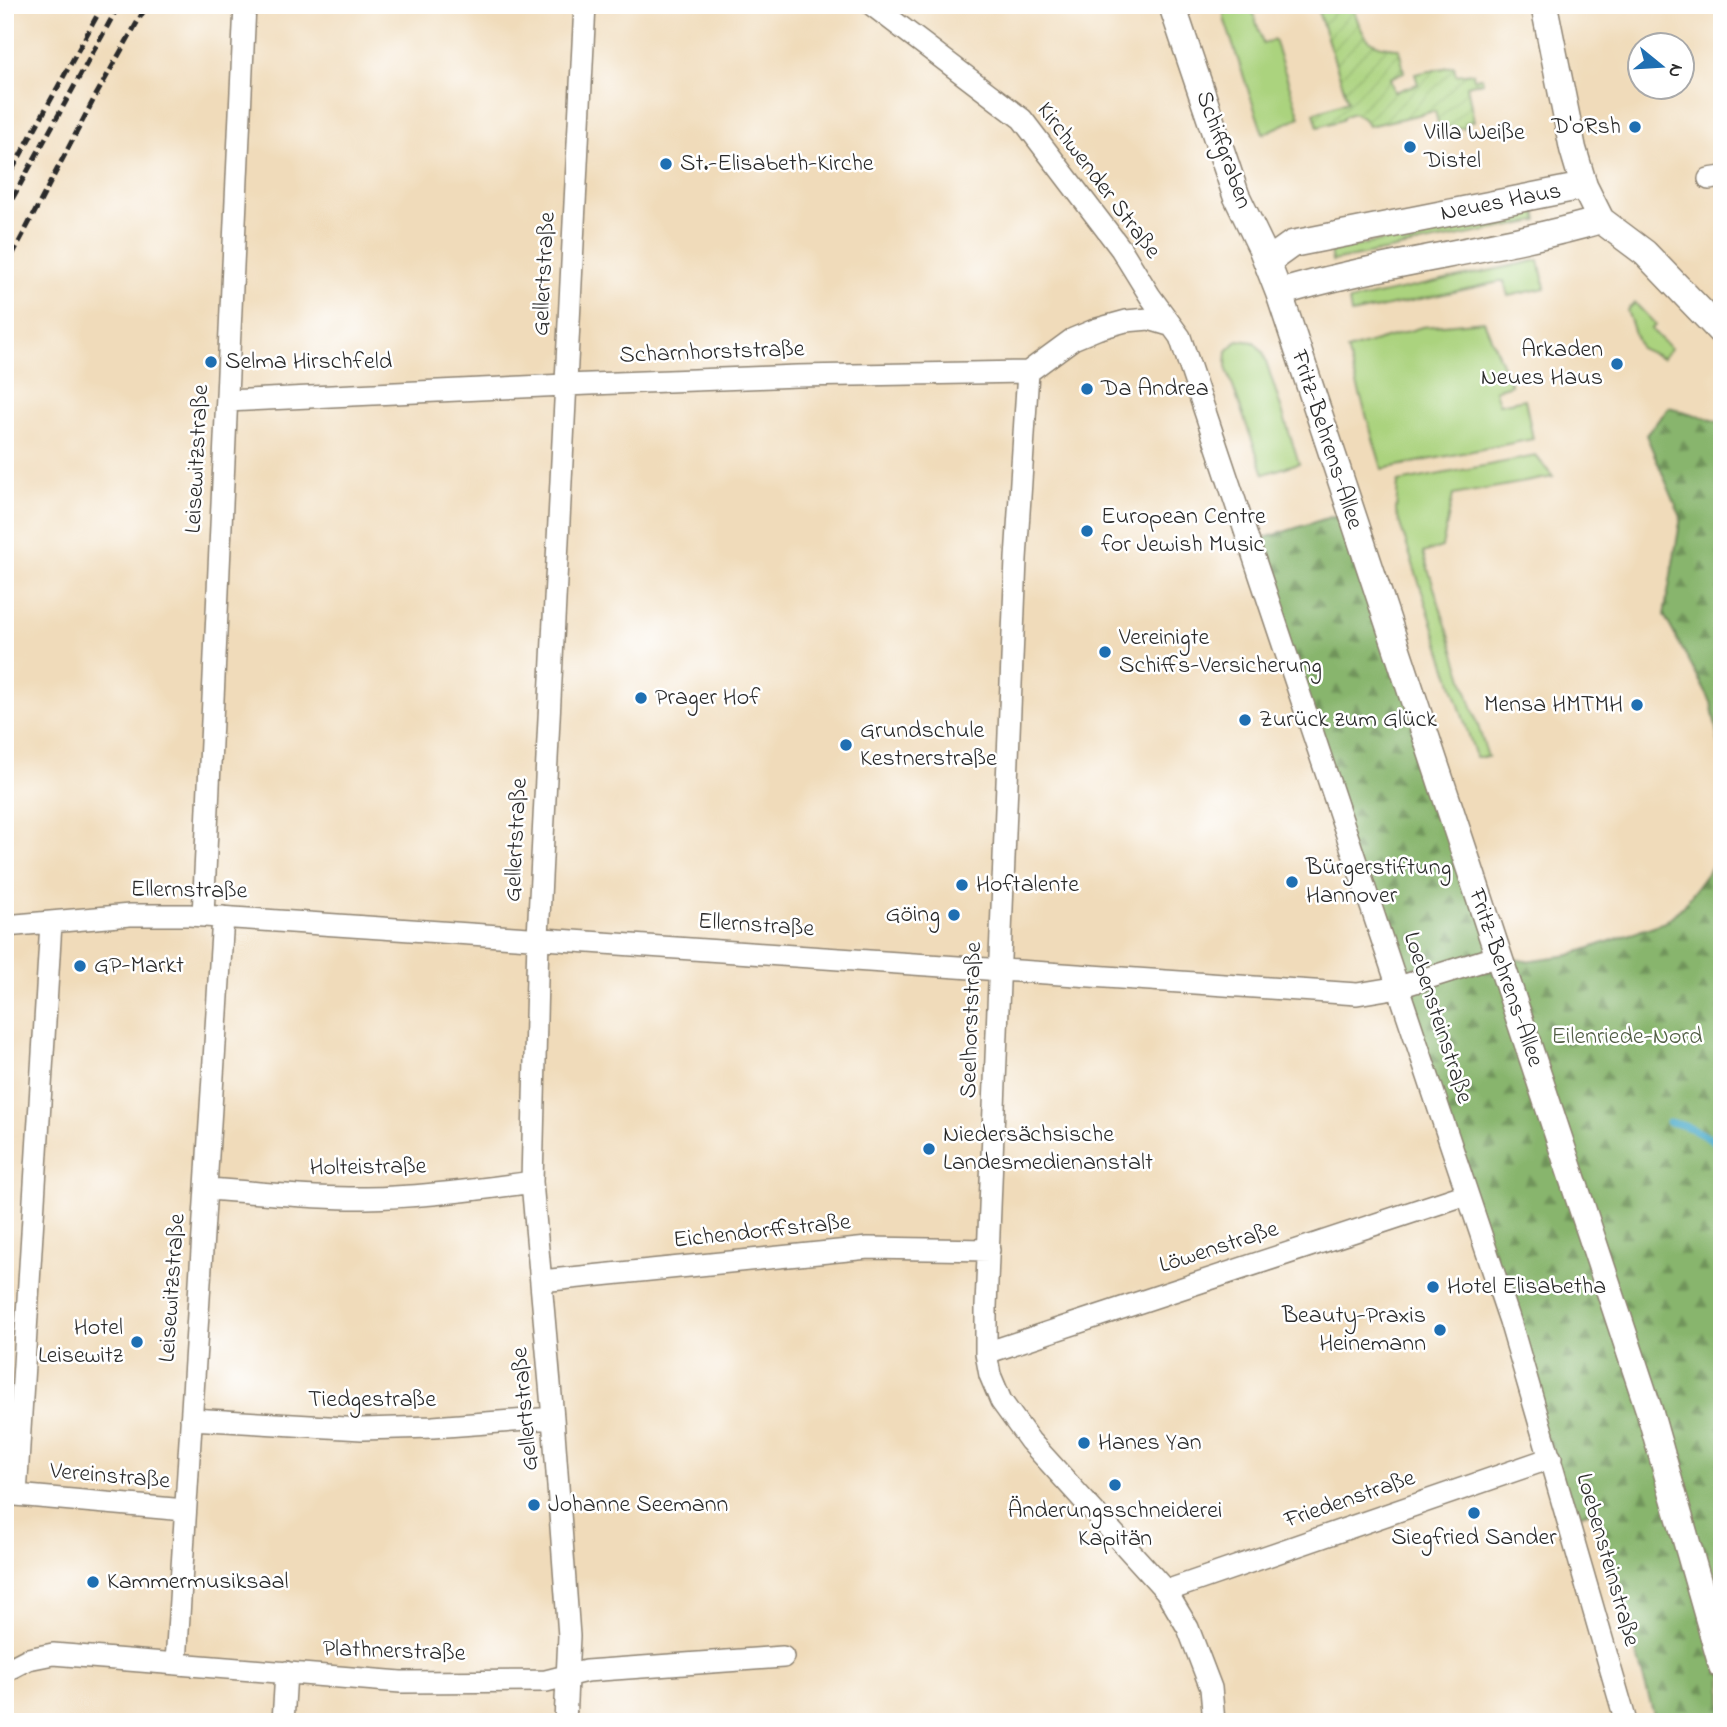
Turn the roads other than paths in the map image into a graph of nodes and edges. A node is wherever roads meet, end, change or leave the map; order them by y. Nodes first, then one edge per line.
1 (245, 5) edge
2 (585, 5) edge
3 (872, 5) edge
4 (1172, 5) edge
5 (1544, 5) edge
6 (1584, 186) junction
7 (1601, 220) junction
8 (1267, 262) junction
9 (1279, 293) junction
10 (1174, 331) junction
11 (1722, 333) edge
12 (1028, 372) junction
13 (565, 385) junction
14 (227, 401) junction
15 (213, 916) junction
16 (51, 923) junction
17 (5, 926) edge
18 (538, 937) junction
19 (1498, 956) junction
20 (1000, 970) junction
21 (1399, 987) junction
22 (532, 1182) junction
23 (206, 1189) junction
24 (1468, 1194) junction
25 (989, 1250) junction
26 (541, 1281) junction
27 (986, 1353) junction
28 (553, 1418) junction
29 (191, 1419) junction
30 (1551, 1458) junction
31 (185, 1510) junction
32 (1166, 1591) junction
33 (783, 1657) dead end
34 (176, 1662) junction
35 (1722, 1666) edge
36 (5, 1671) edge
37 (286, 1672) junction
38 (567, 1676) junction
39 (283, 1722) edge
40 (565, 1722) edge
41 (1214, 1722) edge
42 (1626, 1722) edge

1 - 14 street, Leisewitzstraße
2 - 13 street, Gellertstraße
3 - 10 street, Kirchwender Straße
4 - 8 street, Schiffgraben
5 - 6 street
6 - 7 street, Neues Haus
6 - 8 street, Neues Haus
7 - 9 street, Neues Haus
7 - 11 street
8 - 9 street, Schiffgraben
9 - 19 street, Fritz-Behrens-Allee
10 - 12 street
10 - 21 street, Loebensteinstraße
12 - 13 street, Scharnhorststraße
12 - 20 street, Seelhorststraße
13 - 14 street, Scharnhorststraße
13 - 18 street, Gellertstraße
14 - 15 street, Leisewitzstraße
15 - 16 street, Ellernstraße
15 - 18 street, Ellernstraße
15 - 23 street, Leisewitzstraße
16 - 17 street, Ellernstraße
16 - 31 street, Vereinstraße
18 - 20 street, Ellernstraße
18 - 22 street, Gellertstraße
19 - 21 street, Ellernstraße
19 - 35 street, Fritz-Behrens-Allee
20 - 21 street, Ellernstraße
20 - 25 street, Seelhorststraße
21 - 24 street, Loebensteinstraße
22 - 23 street, Holteistraße
22 - 26 street, Gellertstraße
23 - 29 street, Leisewitzstraße
24 - 27 street, Löwenstraße
24 - 30 street, Loebensteinstraße
25 - 26 street, Eichendorffstraße
25 - 27 street, Seelhorststraße
26 - 28 street, Gellertstraße
27 - 32 street, Seelhorststraße
28 - 29 street, Tiedgestraße
28 - 38 street, Gellertstraße
29 - 31 street, Leisewitzstraße
30 - 32 street, Friedenstraße
30 - 42 street, Loebensteinstraße
31 - 34 street, Leisewitzstraße
32 - 41 street, Seelhorststraße
33 - 38 street, Plathnerstraße
34 - 36 street, Plathnerstraße
34 - 37 street, Plathnerstraße
37 - 38 street, Plathnerstraße
37 - 39 street
38 - 40 street, Gellertstraße

